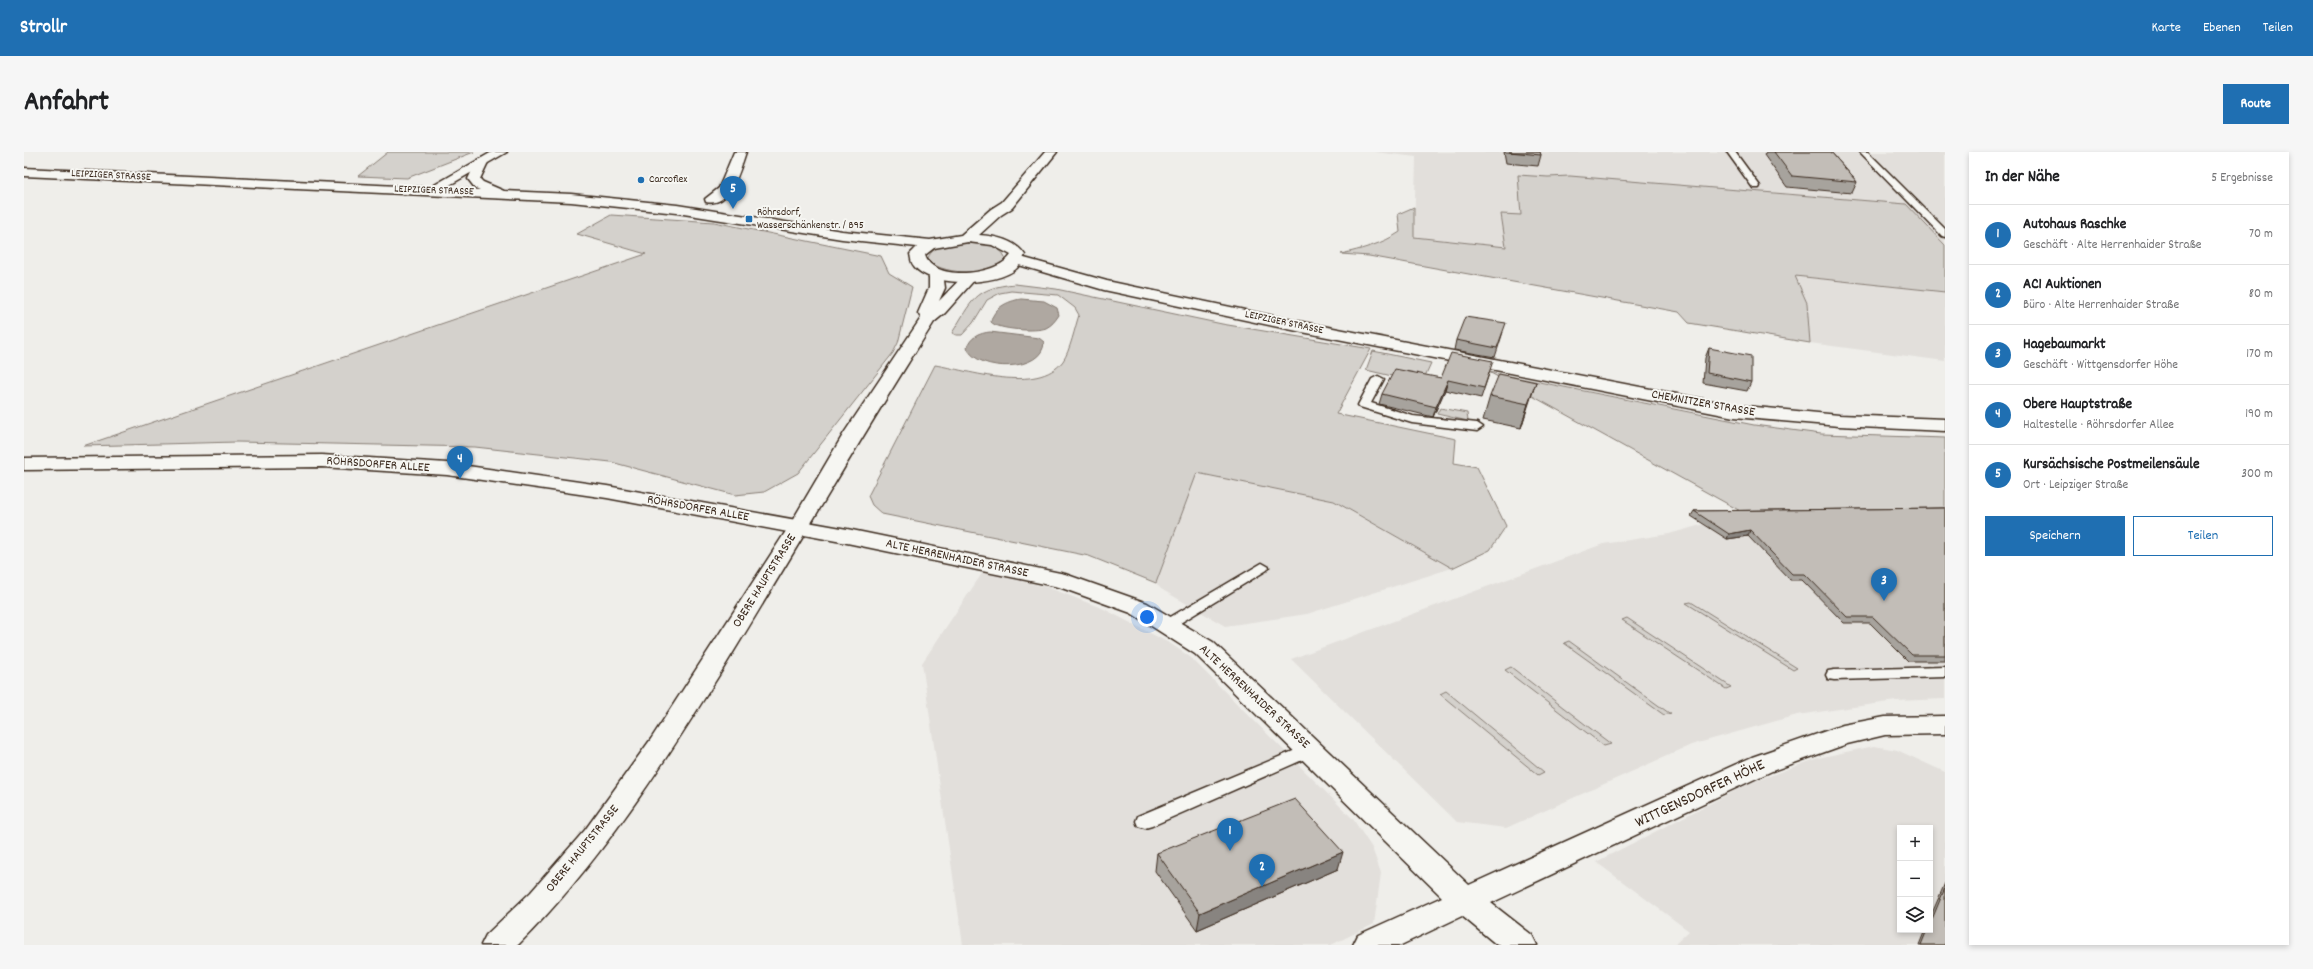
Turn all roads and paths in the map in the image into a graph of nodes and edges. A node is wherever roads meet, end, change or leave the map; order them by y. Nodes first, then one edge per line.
1 (501, 152) edge
2 (740, 152) edge
3 (1051, 152) edge
4 (1731, 152) edge
5 (1862, 152) edge
6 (482, 162) junction
7 (24, 172) edge
8 (1756, 186) dead end
9 (430, 191) junction
10 (507, 194) junction
11 (711, 199) dead end
12 (1007, 205) junction
13 (1945, 234) edge
14 (842, 235) junction
15 (966, 238) junction
16 (997, 242) junction
17 (930, 244) junction
18 (917, 254) junction
19 (1017, 260) junction
20 (1001, 272) junction
21 (936, 273) junction
22 (970, 277) junction
23 (1104, 285) junction
24 (928, 319) junction
25 (1464, 360) joint
26 (1378, 379) dead end
27 (1945, 425) edge
28 (1477, 427) dead end
29 (24, 464) edge
30 (799, 528) junction
31 (1262, 568) dead end
32 (1167, 625) junction
33 (1945, 672) edge
34 (1834, 675) dead end
35 (1945, 725) edge
36 (1310, 750) junction
37 (1144, 821) dead end
38 (1467, 902) junction
39 (497, 945) edge
40 (1370, 945) edge
41 (1521, 945) edge

1 - 6 street
2 - 11 street
3 - 12 street
4 - 8 lane
5 - 13 lane
6 - 9 street
6 - 10 street
7 - 9 street, LEIPZIGER STRASSE
9 - 10 street, LEIPZIGER STRASSE
10 - 14 street, LEIPZIGER STRASSE
12 - 15 street
12 - 16 street
14 - 17 street, LEIPZIGER STRASSE
14 - 18 street, LEIPZIGER STRASSE
15 - 16 street
15 - 17 street
16 - 19 street
17 - 18 street
18 - 21 street
19 - 20 street
19 - 23 street, LEIPZIGER STRASSE
20 - 22 street
20 - 23 street, LEIPZIGER STRASSE
21 - 22 street
21 - 24 street, OBERE HAUPTSTRASSE
22 - 24 street, OBERE HAUPTSTRASSE
23 - 25 street, LEIPZIGER STRASSE
24 - 30 street, OBERE HAUPTSTRASSE
25 - 27 street, CHEMNITZER STRASSE
26 - 28 lane
29 - 30 street, RÖHRSDORFER ALLEE
30 - 32 street, ALTE HERRENHAIDER STRASSE
30 - 39 street, OBERE HAUPTSTRASSE
31 - 32 lane
32 - 36 street, ALTE HERRENHAIDER STRASSE
33 - 34 lane
35 - 38 street, WITTGENSDORFER HÖHE
36 - 37 lane
36 - 38 street, ALTE HERRENHAIDER STRASSE
38 - 40 street
38 - 41 street, ALTE HERRENHAIDER STRASSE

